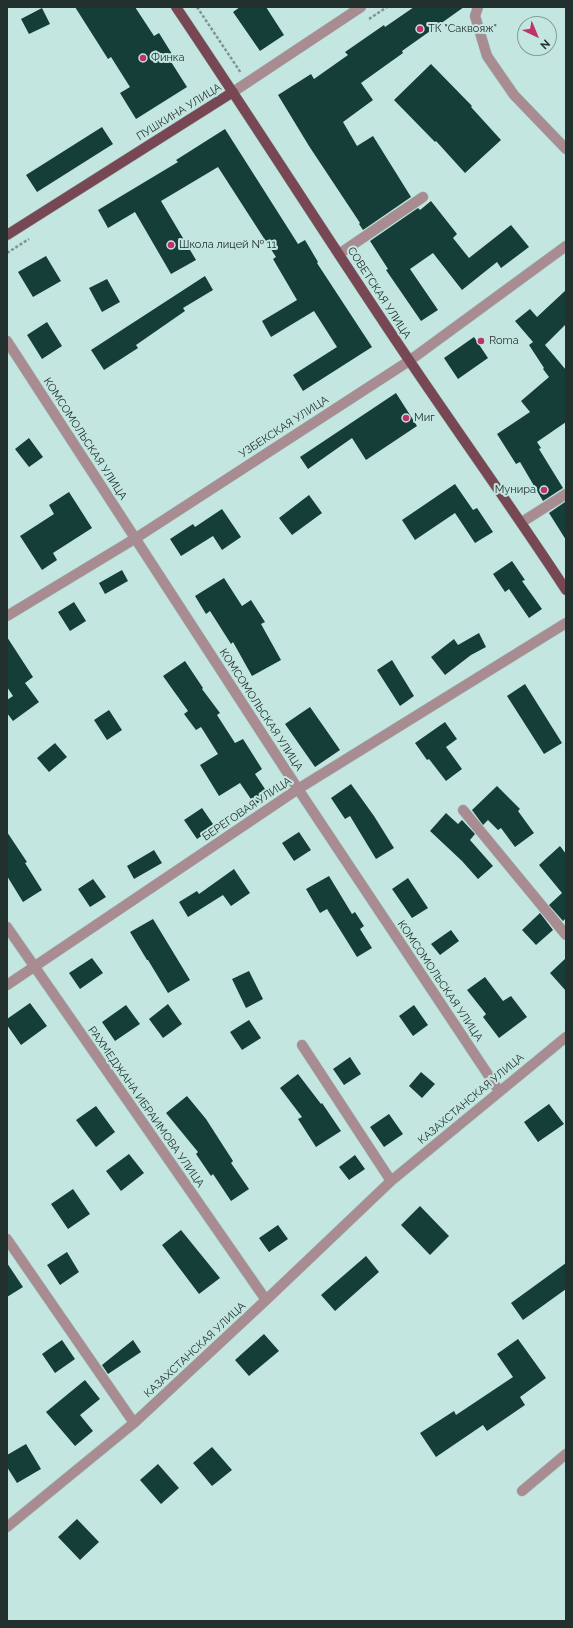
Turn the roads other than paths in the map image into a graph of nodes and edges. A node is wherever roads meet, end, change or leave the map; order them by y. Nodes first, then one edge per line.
1 (176, 7) edge
2 (362, 7) edge
3 (478, 7) edge
4 (233, 92) junction
5 (566, 149) edge
6 (423, 197) dead end
7 (7, 235) edge
8 (566, 246) edge
9 (339, 254) junction
10 (7, 341) edge
11 (409, 360) junction
12 (566, 494) edge
13 (522, 522) junction
14 (136, 538) junction
15 (566, 590) edge
16 (7, 616) edge
17 (566, 623) edge
18 (298, 789) junction
19 (462, 810) dead end
20 (7, 927) edge
21 (566, 935) edge
22 (34, 968) junction
23 (7, 985) edge
24 (566, 1037) edge
25 (302, 1045) dead end
26 (499, 1091) junction
27 (391, 1181) junction
28 (7, 1239) edge
29 (266, 1300) junction
30 (134, 1423) junction
31 (566, 1454) edge
32 (522, 1491) dead end
33 (7, 1527) edge

1 - 4 main road, СОВЕТСКАЯ УЛИЦА
2 - 4 street, ПУШКИНА УЛИЦА
3 - 5 street
4 - 7 main road, ПУШКИНА УЛИЦА
4 - 9 main road, СОВЕТСКАЯ УЛИЦА
6 - 9 street
8 - 11 street, УЗБЕКСКАЯ УЛИЦА
9 - 11 main road, СОВЕТСКАЯ УЛИЦА
10 - 14 street, КОМСОМОЛЬСКАЯ УЛИЦА
11 - 13 main road, СОВЕТСКАЯ УЛИЦА
11 - 14 street, УЗБЕКСКАЯ УЛИЦА
12 - 13 street
13 - 15 main road, СОВЕТСКАЯ УЛИЦА
14 - 16 street, УЗБЕКСКАЯ УЛИЦА
14 - 18 street, КОМСОМОЛЬСКАЯ УЛИЦА
17 - 18 street, БЕРЕГОВАЯ УЛИЦА
18 - 22 street, БЕРЕГОВАЯ УЛИЦА
18 - 26 street, КОМСОМОЛЬСКАЯ УЛИЦА
19 - 21 street
20 - 22 street, РАХМЕДЖАНА ИБРАИМОВА УЛИЦА
22 - 23 street, БЕРЕГОВАЯ УЛИЦА
22 - 29 street, РАХМЕДЖАНА ИБРАИМОВА УЛИЦА
24 - 26 street, КАЗАХСТАНСКАЯ УЛИЦА
25 - 27 street
26 - 27 street, КАЗАХСТАНСКАЯ УЛИЦА
27 - 29 street, КАЗАХСТАНСКАЯ УЛИЦА
28 - 30 street
29 - 30 street, КАЗАХСТАНСКАЯ УЛИЦА
30 - 33 street, КАЗАХСТАНСКАЯ УЛИЦА
31 - 32 street

